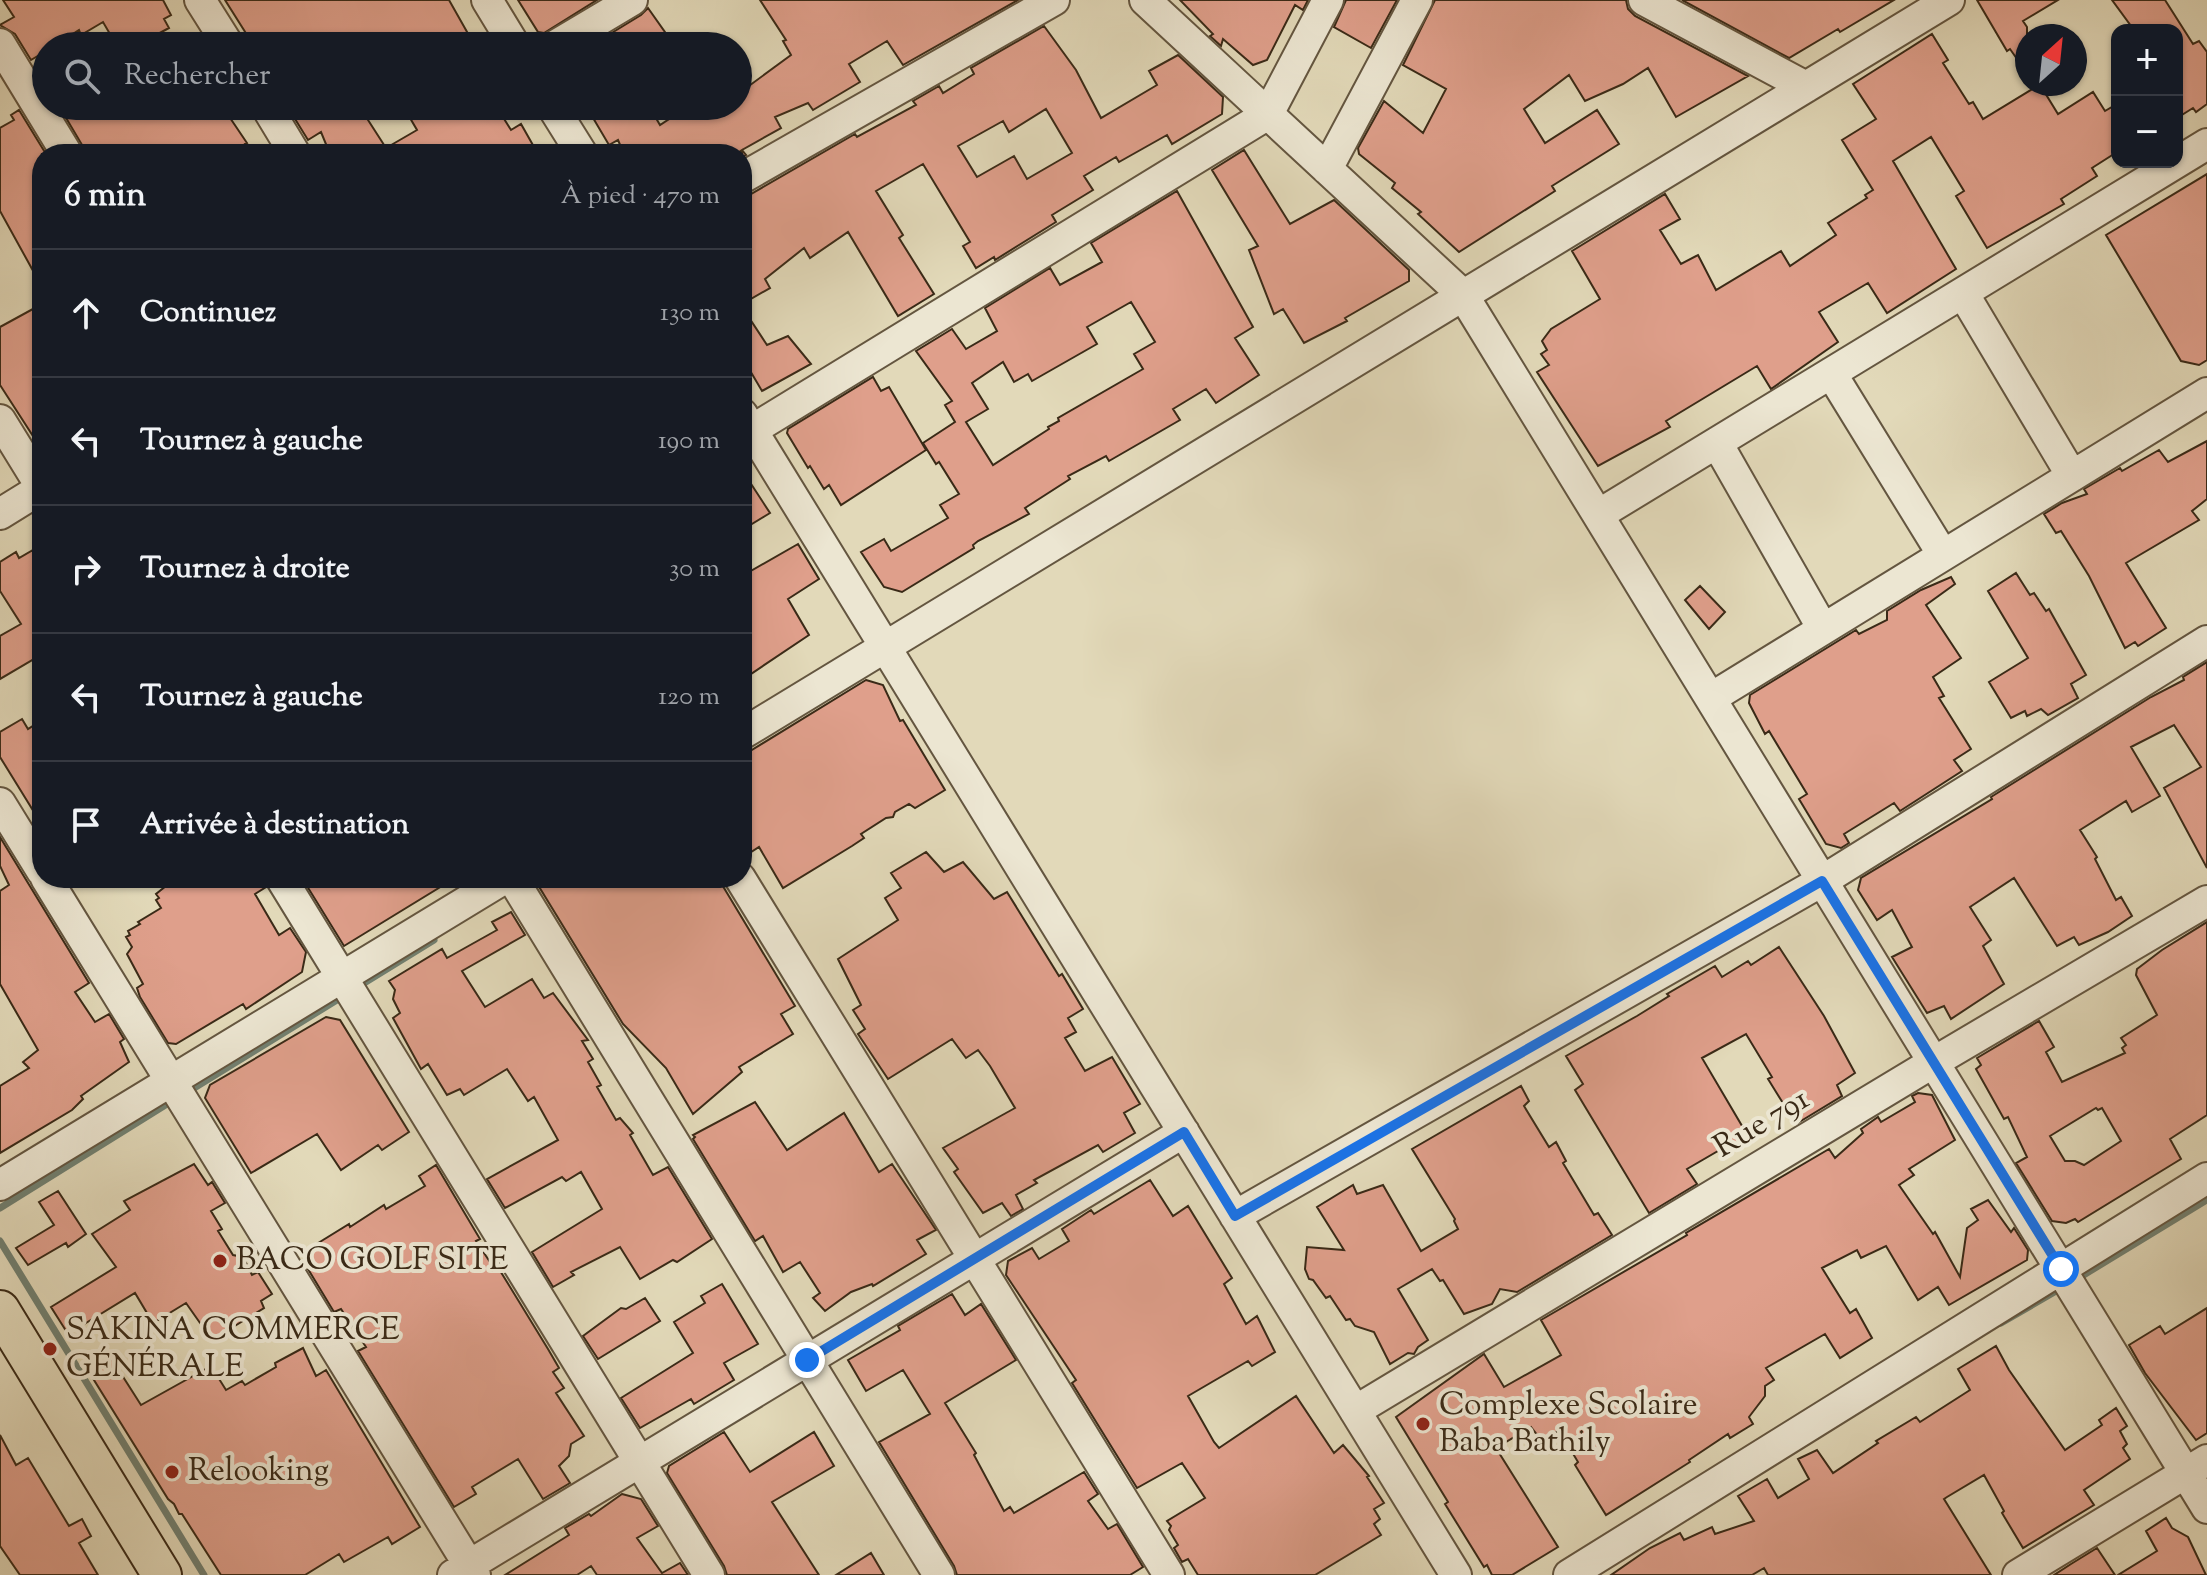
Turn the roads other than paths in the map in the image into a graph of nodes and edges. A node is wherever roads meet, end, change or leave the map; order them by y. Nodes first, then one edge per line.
1 (200, 0) edge
2 (487, 0) edge
3 (632, 0) edge
4 (1054, 0) edge
5 (1145, 0) edge
6 (1328, 0) edge
7 (1417, 0) edge
8 (1644, 0) edge
9 (1949, 0) edge
10 (220, 32) edge
11 (506, 32) edge
12 (578, 32) edge
13 (0, 44) edge
14 (1806, 87) junction
15 (32, 97) edge
16 (1268, 114) junction
17 (46, 120) edge
18 (274, 120) edge
19 (561, 120) edge
20 (61, 144) edge
21 (289, 144) edge
22 (576, 144) edge
23 (2207, 144) edge
24 (1327, 169) junction
25 (752, 172) edge
26 (1963, 293) junction
27 (1463, 295) junction
28 (1831, 373) junction
29 (2207, 393) edge
30 (752, 419) edge
31 (0, 420) edge
32 (752, 430) edge
33 (1717, 443) junction
34 (32, 472) edge
35 (2072, 476) junction
36 (32, 494) edge
37 (0, 514) edge
38 (1598, 515) junction
39 (1943, 555) junction
40 (1823, 629) junction
41 (2207, 641) edge
42 (885, 647) junction
43 (1711, 698) junction
44 (752, 728) edge
45 (0, 803) edge
46 (32, 855) edge
47 (1822, 881) junction
48 (52, 888) edge
49 (287, 888) edge
50 (489, 888) edge
51 (518, 888) edge
52 (746, 888) edge
53 (2207, 901) edge
54 (342, 977) junction
55 (1934, 1062) junction
56 (171, 1081) junction
57 (1184, 1132) junction
58 (2207, 1178) edge
59 (0, 1185) edge
60 (1235, 1216) junction
61 (975, 1259) junction
62 (2061, 1269) junction
63 (0, 1310) edge
64 (807, 1360) junction
65 (1355, 1411) junction
66 (639, 1462) junction
67 (2196, 1466) edge
68 (2207, 1508) edge
69 (465, 1572) edge
70 (162, 1575) edge
71 (709, 1575) edge
72 (939, 1575) edge
73 (1169, 1575) edge
74 (1456, 1575) edge
75 (1569, 1575) edge
76 (2018, 1575) edge

1 - 10 street
2 - 11 street
3 - 12 street
4 - 25 street
5 - 16 street
6 - 16 street
7 - 24 street
8 - 14 street
9 - 14 street
13 - 15 street
14 - 27 street
16 - 24 street
16 - 30 street
17 - 20 street
18 - 21 street
19 - 22 street
23 - 26 street
24 - 27 street
26 - 28 street
26 - 35 street
27 - 38 street
27 - 42 street
28 - 33 street
28 - 39 street
29 - 35 street
31 - 34 street
32 - 42 street
33 - 38 street
33 - 40 street
35 - 39 street
36 - 37 street
38 - 43 street
39 - 40 street
40 - 43 street
41 - 47 street
42 - 44 street
42 - 57 street
43 - 47 street
45 - 46 street
47 - 55 street
47 - 60 street
48 - 56 street
49 - 54 street
50 - 54 street
51 - 64 street
52 - 61 street
53 - 55 street, Rue 791
54 - 56 street
54 - 66 street
55 - 62 street
55 - 65 street, Rue 791
56 - 59 street
56 - 69 street
57 - 60 street
57 - 61 street
58 - 62 street
60 - 65 street
61 - 64 street
61 - 73 street
62 - 67 street
62 - 75 street
63 - 70 main road
64 - 66 street
64 - 72 street
65 - 74 street
66 - 69 street
66 - 71 street
67 - 68 street
67 - 76 street

